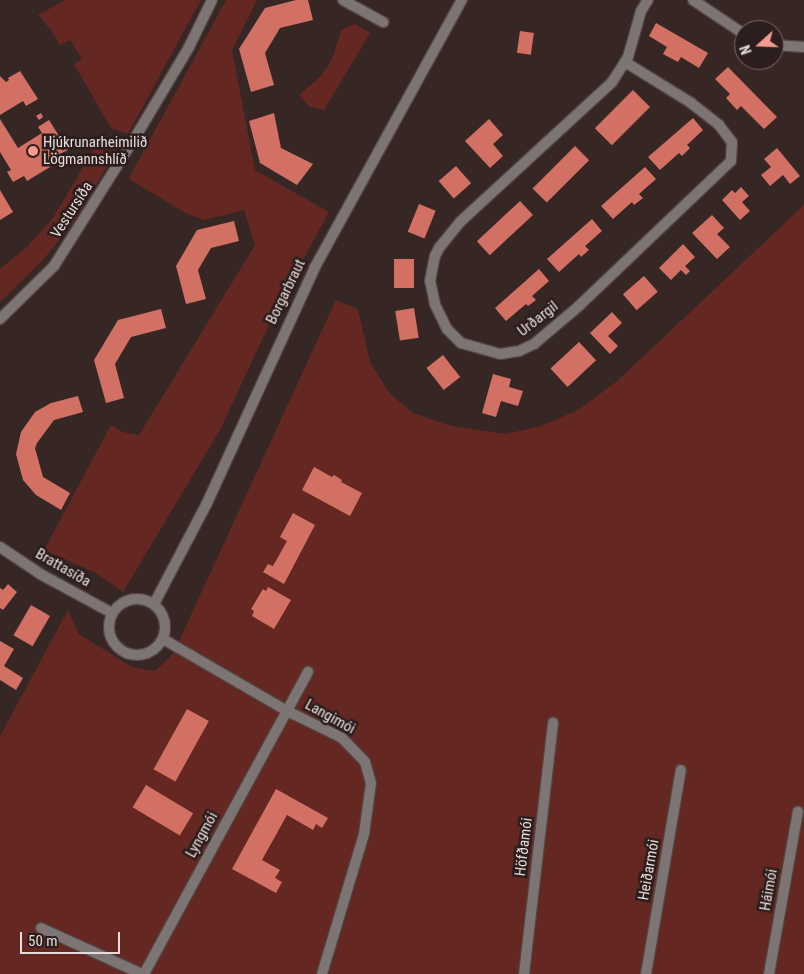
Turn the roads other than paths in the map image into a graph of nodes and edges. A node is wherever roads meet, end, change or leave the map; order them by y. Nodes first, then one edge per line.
1 (212, 0) edge
2 (344, 0) edge
3 (462, 0) edge
4 (648, 0) edge
5 (693, 0) edge
6 (382, 22) dead end
7 (734, 27) edge
8 (784, 46) edge
9 (804, 47) edge
10 (625, 62) junction
11 (0, 319) edge
12 (0, 547) edge
13 (154, 604) junction
14 (112, 613) junction
15 (163, 639) junction
16 (308, 672) dead end
17 (287, 711) junction
18 (554, 723) dead end
19 (681, 770) dead end
20 (798, 812) dead end
21 (41, 928) dead end
22 (143, 974) edge
23 (322, 974) edge
24 (524, 974) edge
25 (646, 974) edge
26 (770, 974) edge

1 - 11 street, Vestursíða
2 - 6 street
3 - 13 street, Borgarbraut
4 - 10 street, Urðargil
5 - 7 street
8 - 9 street
10 - 10 street, Urðargil
12 - 14 street, Brattasíða
13 - 14 street
13 - 15 street
14 - 15 street
15 - 17 street, Langimói
16 - 17 street, Lyngmói
17 - 22 street, Lyngmói
17 - 23 street, Langimói
18 - 24 street, Höfðamói
19 - 25 street, Heiðarmói
20 - 26 street, Háimói
21 - 22 street

